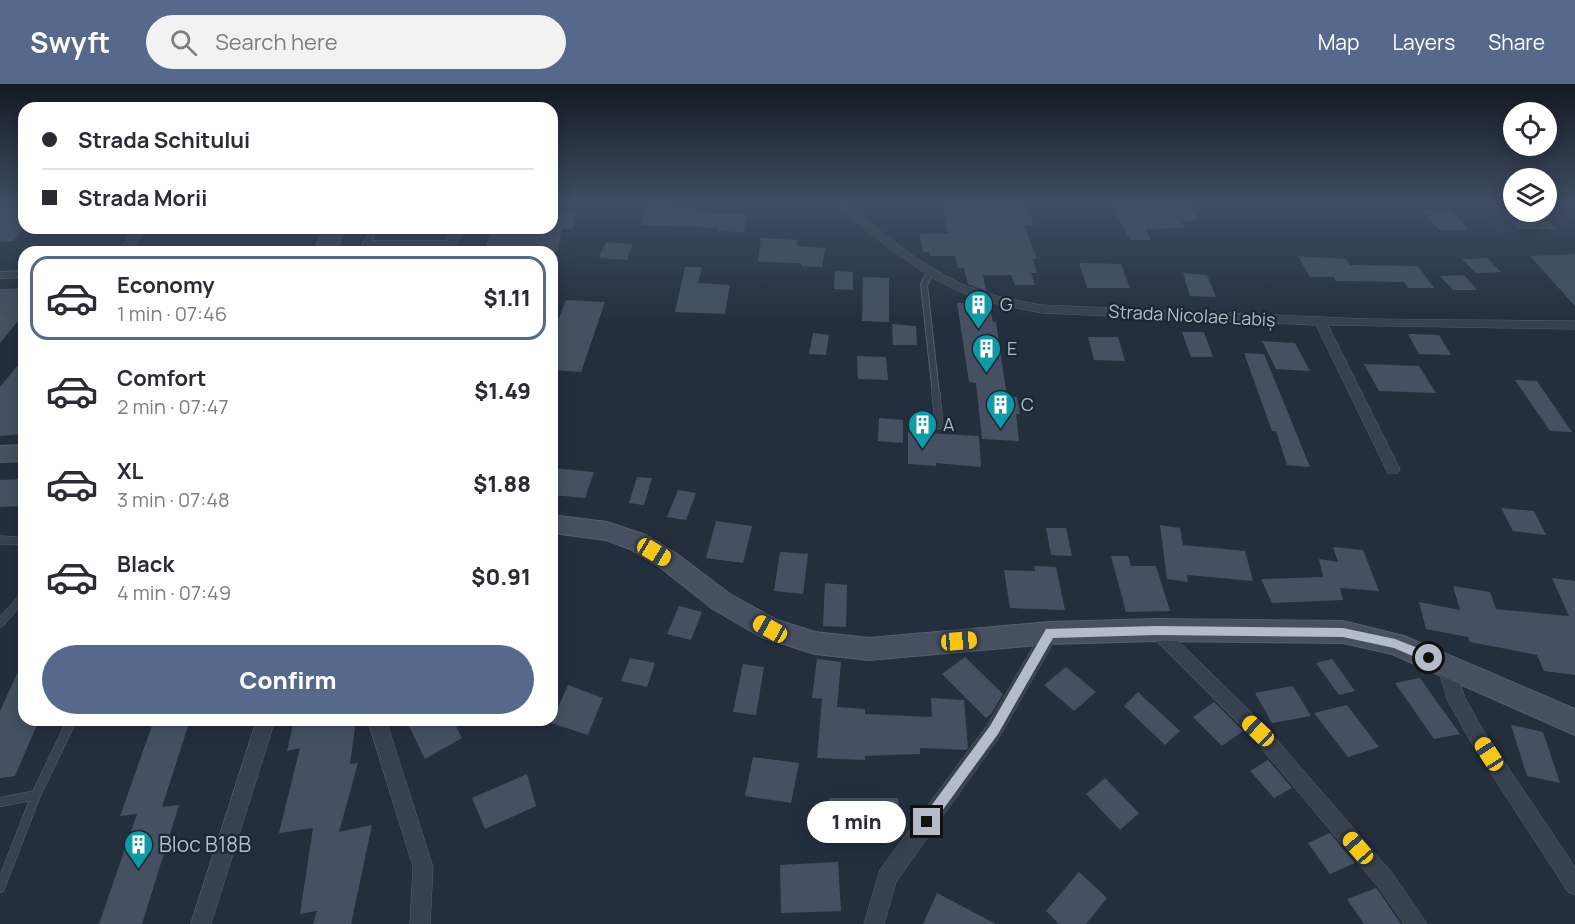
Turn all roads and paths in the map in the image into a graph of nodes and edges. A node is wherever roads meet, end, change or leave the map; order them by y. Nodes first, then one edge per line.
1 (890, 242) edge
2 (366, 244) edge
3 (408, 246) edge
4 (930, 273) junction
5 (18, 274) edge
6 (0, 275) edge
7 (18, 317) edge
8 (0, 318) edge
9 (1320, 321) junction
10 (1575, 325) edge
11 (939, 425) dead end
12 (1393, 469) dead end
13 (558, 525) edge
14 (0, 540) edge
15 (18, 541) edge
16 (18, 603) edge
17 (0, 623) edge
18 (1156, 630) junction
19 (1050, 633) junction
20 (1446, 665) junction
21 (1575, 722) edge
22 (69, 726) edge
23 (264, 726) edge
24 (379, 726) edge
25 (36, 795) junction
26 (0, 802) edge
27 (1575, 885) edge
28 (0, 888) edge
29 (201, 924) edge
30 (420, 924) edge
31 (874, 924) edge
32 (1416, 924) edge

1 - 4 street, Strada Nicolae Labiș
2 - 3 lane
4 - 9 street, Strada Nicolae Labiș
4 - 11 lane
5 - 6 lane
7 - 8 path
9 - 10 street, Strada Nicolae Labiș
9 - 12 street
13 - 19 main road
14 - 15 lane
16 - 17 lane
18 - 19 main road
18 - 20 main road
18 - 32 street
19 - 31 street
20 - 21 main road
20 - 27 street
22 - 25 lane
23 - 29 street
24 - 30 street
25 - 26 lane
25 - 28 lane

